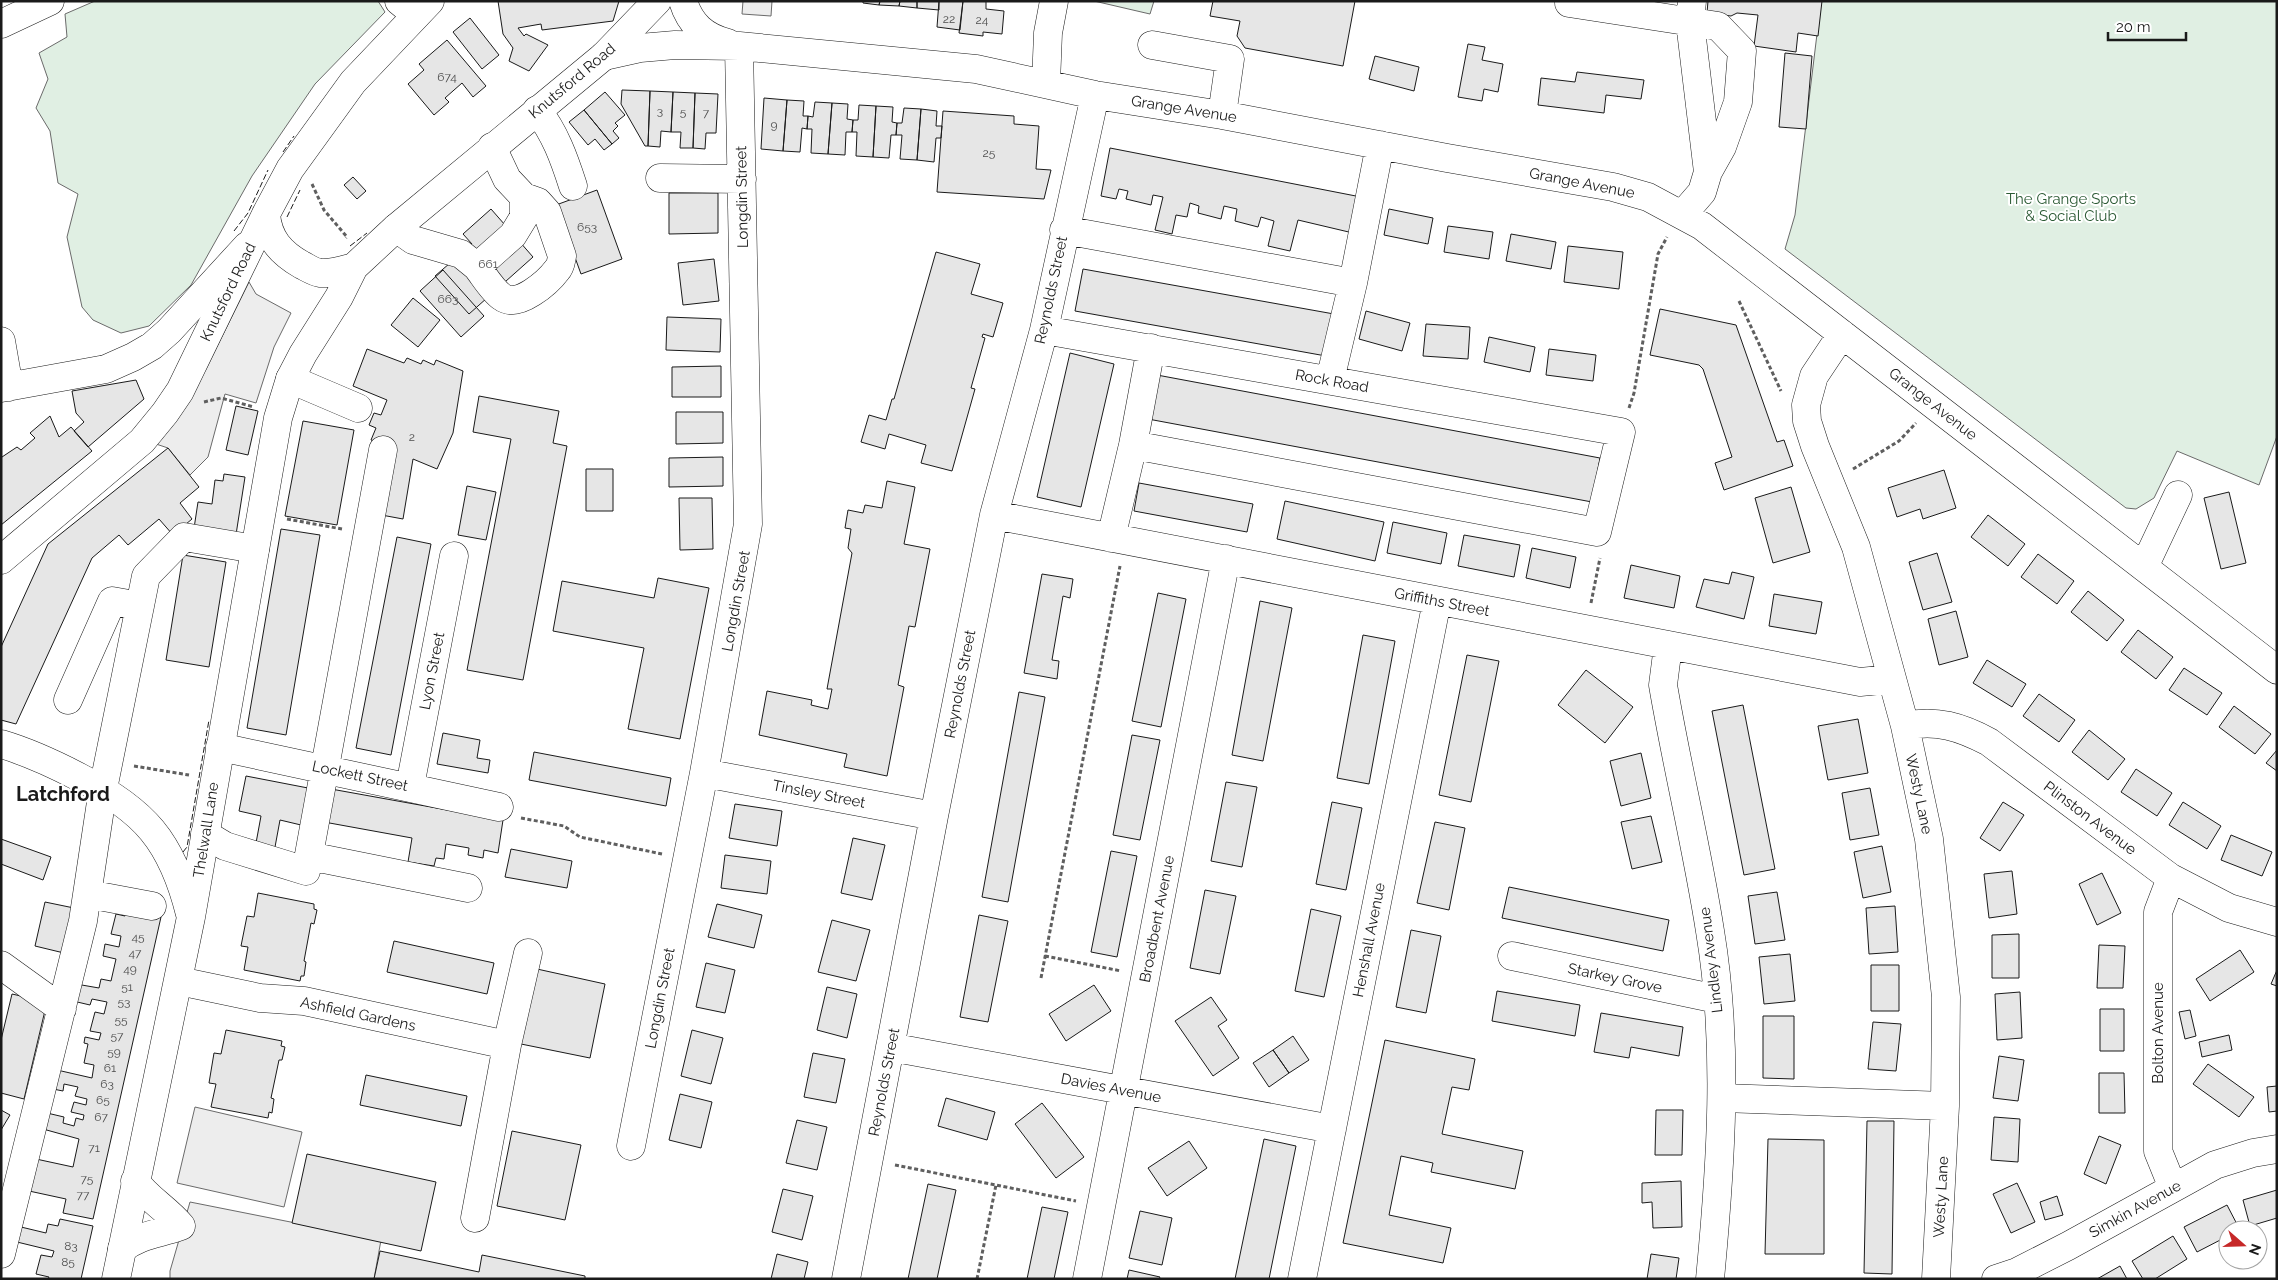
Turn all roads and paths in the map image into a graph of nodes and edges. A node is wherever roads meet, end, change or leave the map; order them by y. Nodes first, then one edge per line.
1 (50, 1) edge
2 (657, 1) edge
3 (683, 1) edge
4 (1569, 1) edge
5 (1046, 4) edge
6 (415, 6) edge
7 (1691, 12) edge
8 (1, 24) edge
9 (1152, 45) dead end
10 (739, 46) junction
11 (604, 56) junction
12 (1046, 83) junction
13 (1095, 94) junction
14 (537, 110) junction
15 (1222, 115) junction
16 (1380, 145) junction
17 (492, 147) junction
18 (1708, 172) junction
19 (660, 178) dead end
20 (742, 179) junction
21 (311, 182) dead end
22 (573, 186) dead end
23 (524, 197) junction
24 (1683, 214) junction
25 (261, 225) junction
26 (396, 228) junction
27 (1064, 230) junction
28 (342, 242) dead end
29 (354, 267) junction
30 (477, 267) junction
31 (1353, 283) junction
32 (1739, 301) dead end
33 (1044, 330) junction
34 (1842, 334) junction
35 (1, 341) edge
36 (1151, 348) junction
37 (290, 380) junction
38 (1330, 380) junction
39 (5, 388) edge
40 (1786, 397) dead end
41 (201, 404) dead end
42 (1934, 405) junction
43 (262, 408) dead end
44 (358, 408) dead end
45 (1621, 432) junction
46 (1133, 445) junction
47 (383, 450) dead end
48 (1828, 480) junction
49 (2178, 495) dead end
50 (262, 514) junction
51 (994, 515) junction
52 (1597, 532) junction
53 (367, 533) junction
54 (1118, 540) junction
55 (255, 549) junction
56 (454, 556) dead end
57 (1, 560) edge
58 (1226, 560) junction
59 (2144, 568) junction
60 (1437, 601) junction
61 (140, 606) junction
62 (1586, 630) junction
63 (1668, 646) junction
64 (2277, 670) edge
65 (1891, 679) junction
66 (68, 700) dead end
67 (1904, 726) junction
68 (1, 744) edge
69 (220, 747) junction
70 (130, 765) dead end
71 (324, 768) junction
72 (704, 773) junction
73 (194, 776) dead end
74 (410, 786) junction
75 (103, 789) junction
76 (499, 807) joint
77 (934, 816) junction
78 (206, 834) junction
79 (309, 856) junction
80 (688, 859) junction
81 (2171, 878) junction
82 (468, 888) dead end
83 (88, 894) junction
84 (152, 906) dead end
85 (191, 917) junction
86 (2277, 922) edge
87 (528, 953) dead end
88 (1045, 956) junction
89 (1512, 956) dead end
90 (1, 964) edge
91 (1146, 977) junction
92 (1041, 978) dead end
93 (178, 981) junction
94 (1717, 999) junction
95 (62, 1010) junction
96 (506, 1045) junction
97 (890, 1048) junction
98 (1124, 1090) junction
99 (1722, 1098) junction
100 (1945, 1106) junction
101 (1332, 1129) junction
102 (631, 1146) dead end
103 (2277, 1149) edge
104 (893, 1165) dead end
105 (135, 1182) junction
106 (996, 1185) junction
107 (2173, 1188) junction
108 (1079, 1202) dead end
109 (475, 1218) dead end
110 (122, 1249) junction
111 (1, 1254) edge
112 (116, 1279) edge
113 (846, 1279) edge
114 (977, 1279) edge
115 (1087, 1279) edge
116 (1302, 1279) edge
117 (1710, 1279) edge
118 (1936, 1279) edge
119 (1996, 1279) edge

1 - 8 main road
2 - 11 main road, Knutsford Road
3 - 10 main road, Grange Avenue
4 - 7 main road
5 - 12 main road
6 - 25 main road, Knutsford Road
7 - 18 main road
7 - 18 main road
9 - 15 main road
10 - 11 main road, Grange Avenue
10 - 12 main road, Grange Avenue
10 - 20 main road, Longdin Street
11 - 14 main road, Knutsford Road
12 - 13 main road, Grange Avenue
13 - 15 main road, Grange Avenue
13 - 27 main road, Reynolds Street
14 - 17 main road, Knutsford Road
14 - 22 main road
15 - 16 main road, Grange Avenue
16 - 24 main road, Grange Avenue
16 - 31 main road
17 - 23 main road
17 - 26 main road, Knutsford Road
18 - 24 main road
19 - 20 main road
20 - 72 main road, Longdin Street
21 - 28 path
23 - 30 main road
23 - 30 main road
24 - 34 main road, Grange Avenue
24 - 45 path
25 - 29 main road
25 - 39 main road
25 - 57 main road, Knutsford Road
26 - 29 main road, Knutsford Road
26 - 30 main road
27 - 31 main road
27 - 33 main road, Reynolds Street
29 - 37 main road, Knutsford Road
31 - 38 main road
32 - 40 path
33 - 36 main road, Rock Road
33 - 51 main road, Reynolds Street
34 - 42 main road, Grange Avenue
34 - 48 main road, Westy Lane
35 - 39 main road
36 - 38 main road, Rock Road
36 - 46 main road
37 - 44 main road
37 - 50 main road, Thelwall Lane
38 - 45 main road, Rock Road
41 - 43 path
42 - 48 path
42 - 59 main road, Grange Avenue
45 - 52 main road
46 - 52 main road
46 - 54 main road
47 - 53 main road
48 - 65 main road, Westy Lane
49 - 59 main road
50 - 53 path
50 - 55 main road, Thelwall Lane
51 - 54 main road, Griffiths Street
51 - 77 main road, Reynolds Street
52 - 62 path
53 - 71 main road
54 - 58 main road, Griffiths Street
54 - 88 path
55 - 61 main road
55 - 69 main road, Thelwall Lane
56 - 74 main road, Lyon Street
58 - 60 main road, Griffiths Street
58 - 91 main road, Broadbent Avenue
59 - 64 main road, Grange Avenue
60 - 62 main road, Griffiths Street
60 - 101 main road, Henshall Avenue
61 - 66 main road
61 - 75 main road
62 - 63 main road, Griffiths Street
63 - 65 main road, Griffiths Street
63 - 94 main road, Lindley Avenue
65 - 67 main road, Westy Lane
67 - 81 main road, Plinston Avenue
67 - 100 main road, Westy Lane
68 - 75 main road
69 - 71 main road, Lockett Street
69 - 78 main road, Thelwall Lane
70 - 73 path
71 - 74 main road, Lockett Street
71 - 79 main road
72 - 77 main road, Tinsley Street
72 - 80 main road, Longdin Street
74 - 76 main road, Lockett Street
75 - 83 main road
75 - 85 main road
76 - 80 path
77 - 97 main road, Reynolds Street
78 - 79 main road
78 - 85 main road, Thelwall Lane
79 - 82 main road
80 - 102 main road, Longdin Street
81 - 86 main road, Plinston Avenue
81 - 107 main road, Bolton Avenue
83 - 84 main road
83 - 95 main road
85 - 93 main road, Thelwall Lane
87 - 96 main road
88 - 91 path
88 - 92 path
89 - 94 main road, Starkey Grove
90 - 95 main road
91 - 98 main road, Broadbent Avenue
93 - 96 main road, Ashfield Gardens
93 - 105 main road, Thelwall Lane
94 - 99 main road, Lindley Avenue
95 - 111 main road
96 - 109 main road
97 - 98 main road, Davies Avenue
97 - 113 main road, Reynolds Street
98 - 101 main road, Davies Avenue
98 - 115 main road, Broadbent Avenue
99 - 100 main road
99 - 117 main road, Lindley Avenue
100 - 118 main road, Westy Lane
101 - 116 main road, Henshall Avenue
103 - 107 main road, Simkin Avenue
104 - 106 path
105 - 110 main road, Thelwall Lane
105 - 110 main road
106 - 108 path
106 - 114 path
107 - 119 main road, Simkin Avenue
110 - 112 main road, Thelwall Lane

